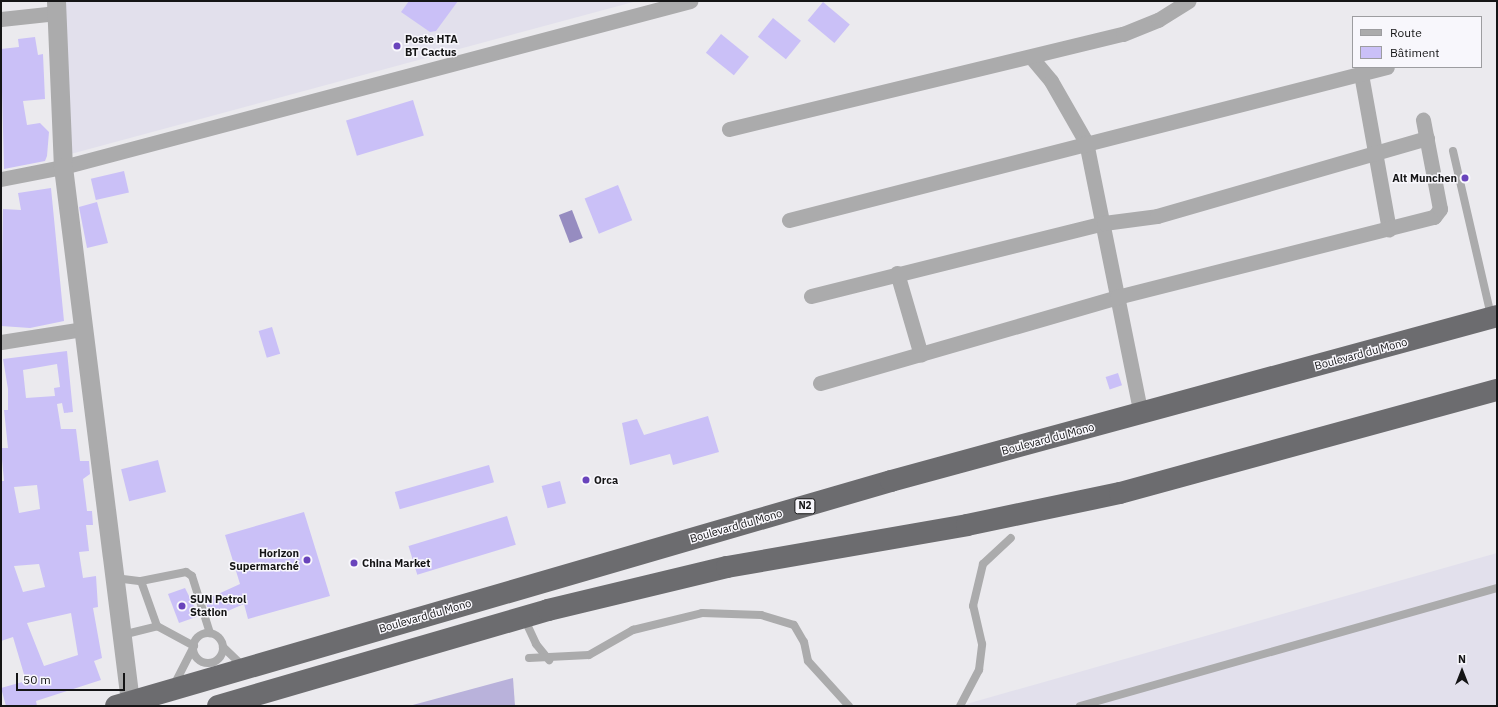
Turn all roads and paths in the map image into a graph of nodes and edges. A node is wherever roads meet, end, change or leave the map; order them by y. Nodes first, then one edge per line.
1 (690, 1) edge
2 (1188, 1) edge
3 (57, 7) edge
4 (1, 19) edge
5 (1031, 57) junction
6 (1383, 68) edge
7 (1361, 74) junction
8 (1423, 120) dead end
9 (729, 129) dead end
10 (1427, 138) junction
11 (1086, 142) junction
12 (1453, 151) dead end
13 (1375, 154) junction
14 (63, 167) junction
15 (1, 179) edge
16 (789, 220) dead end
17 (1104, 223) junction
18 (1389, 229) junction
19 (897, 273) junction
20 (811, 296) dead end
21 (1117, 297) junction
22 (1494, 317) edge
23 (82, 329) junction
24 (1, 342) edge
25 (920, 355) junction
26 (820, 383) dead end
27 (1497, 390) edge
28 (1141, 414) junction
29 (1012, 538) dead end
30 (114, 578) junction
31 (141, 581) junction
32 (1497, 588) edge
33 (523, 617) junction
34 (157, 626) junction
35 (210, 633) junction
36 (122, 635) junction
37 (194, 646) junction
38 (223, 647) junction
39 (529, 658) dead end
40 (550, 660) junction
41 (245, 668) junction
42 (172, 688) junction
43 (123, 704) edge
44 (218, 706) edge
45 (849, 706) edge
46 (960, 706) edge
47 (1080, 706) edge

1 - 14 street
2 - 5 street
3 - 4 street
3 - 14 street
5 - 9 street
5 - 11 street
6 - 7 street
7 - 11 street
7 - 13 street
8 - 10 street
10 - 13 street
10 - 18 street
11 - 16 street
11 - 17 street
12 - 22 lane
13 - 17 street
13 - 18 street
14 - 15 street
14 - 23 street
17 - 19 street
17 - 21 street
18 - 21 street
19 - 20 street
19 - 25 street
21 - 25 street
21 - 28 street
22 - 28 highway, Boulevard du Mono / N2
23 - 24 street
23 - 30 street
25 - 26 street
27 - 33 highway
28 - 41 highway, Boulevard du Mono / N2
29 - 46 lane
30 - 31 lane
30 - 36 street
31 - 34 lane
31 - 35 lane
32 - 47 lane
33 - 40 lane
33 - 44 highway
34 - 36 lane
34 - 37 lane
35 - 37 lane
35 - 38 lane
36 - 43 street
37 - 38 lane
37 - 42 lane
38 - 41 lane
39 - 40 lane
40 - 45 lane
41 - 42 highway, Boulevard du Mono / N2
42 - 43 highway, Boulevard du Mono / N2

